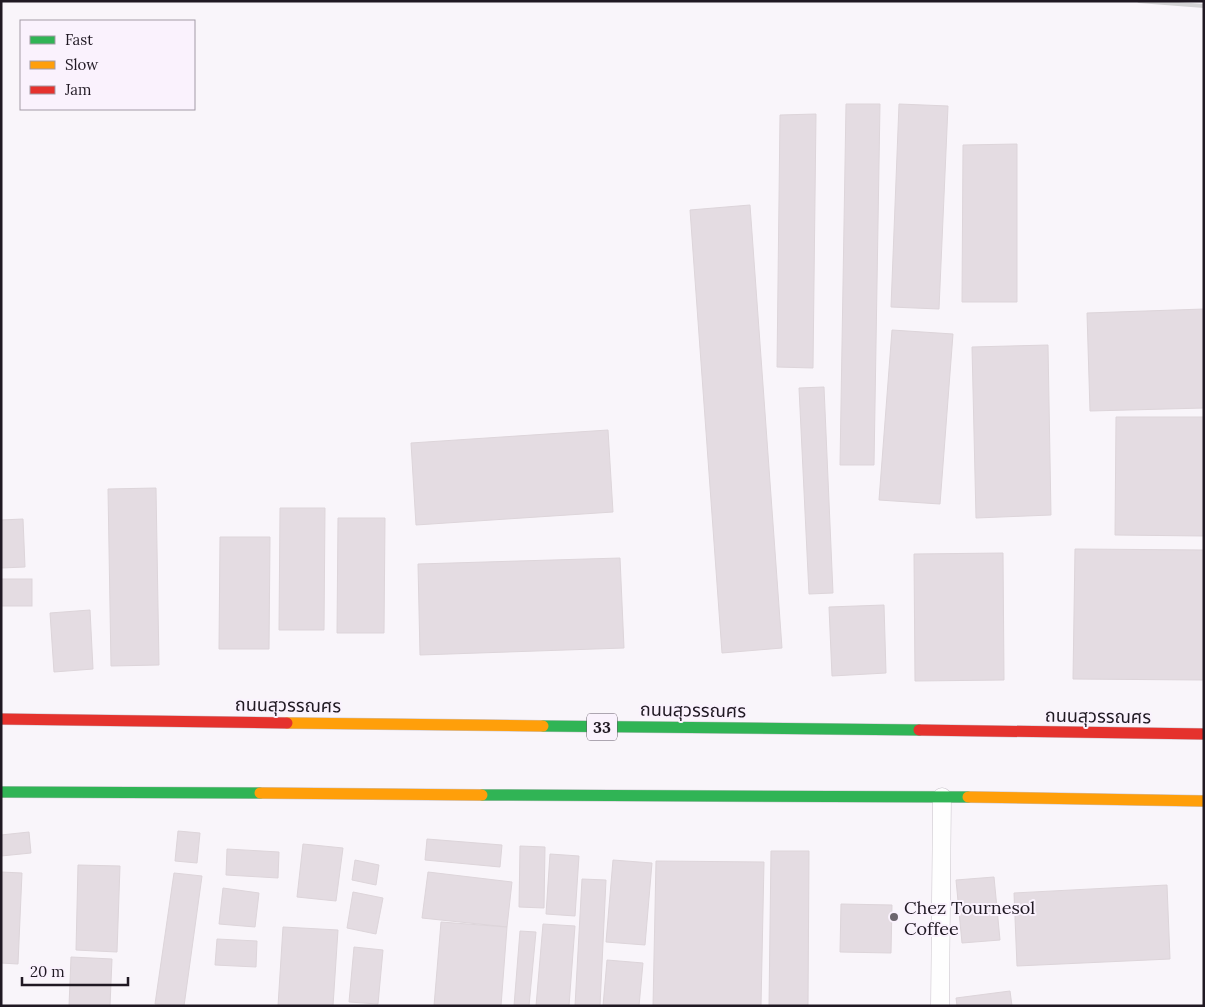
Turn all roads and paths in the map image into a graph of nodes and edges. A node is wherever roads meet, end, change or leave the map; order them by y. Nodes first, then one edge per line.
1 (1, 719) edge
2 (1204, 734) edge
3 (1, 792) edge
4 (942, 798) junction
5 (1204, 801) edge
6 (940, 1006) edge

1 - 2 main road, ถนนสุวรรณศร / 33
3 - 4 main road
4 - 5 main road
4 - 6 lane

